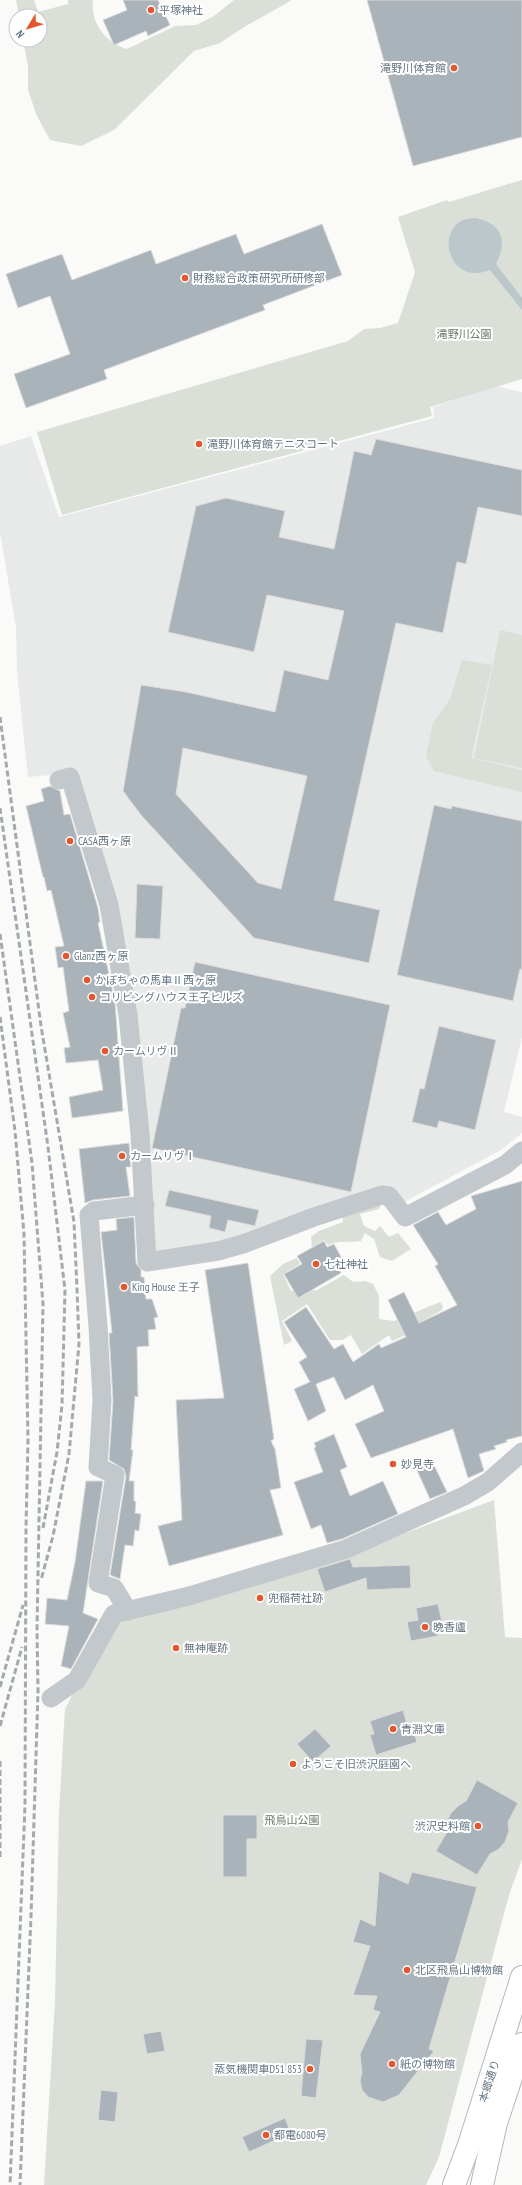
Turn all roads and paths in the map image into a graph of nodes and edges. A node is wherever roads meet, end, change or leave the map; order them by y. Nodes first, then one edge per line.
1 (59, 780) dead end
2 (522, 1151) edge
3 (145, 1205) junction
4 (522, 1452) edge
5 (128, 1611) junction
6 (51, 1698) dead end
7 (522, 1977) edge
8 (522, 2044) edge
9 (454, 2185) edge
10 (482, 2185) edge

1 - 3 street
2 - 3 street
3 - 5 street
4 - 5 street
5 - 6 street
7 - 9 main road, 本郷通り
8 - 10 main road, 本郷通り

